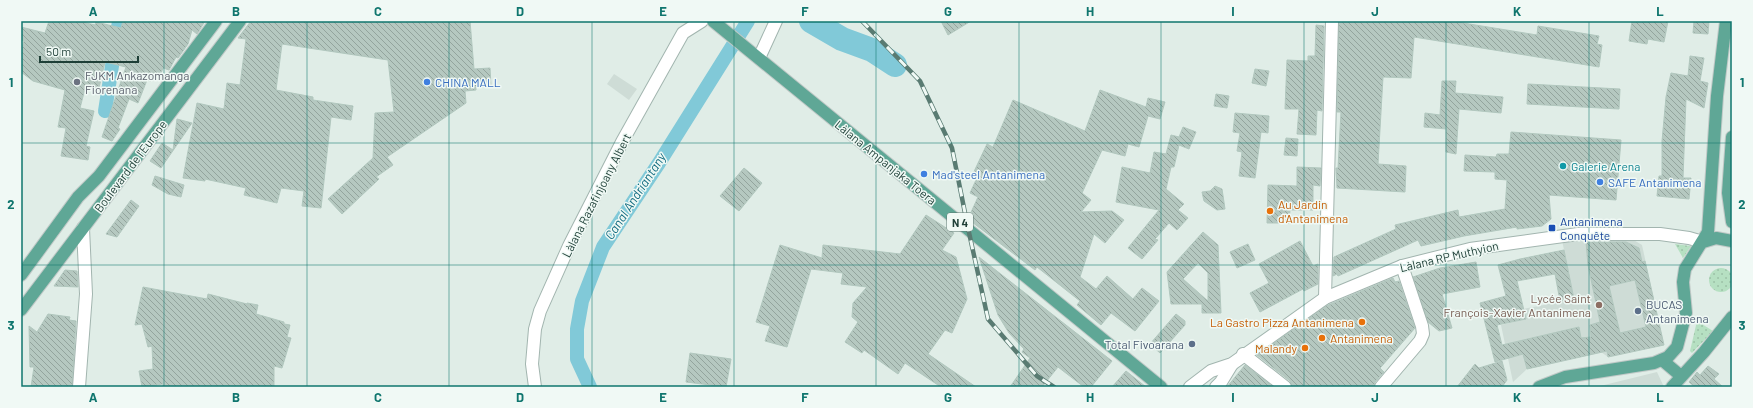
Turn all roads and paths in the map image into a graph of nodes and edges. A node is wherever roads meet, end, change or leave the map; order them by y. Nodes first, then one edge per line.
1 (216, 21) edge
2 (240, 21) edge
3 (702, 21) edge
4 (776, 21) edge
5 (1332, 21) edge
6 (1726, 21) edge
7 (716, 23) edge
8 (759, 58) junction
9 (1732, 138) edge
10 (1732, 222) edge
11 (83, 228) junction
12 (1732, 241) edge
13 (1704, 242) junction
14 (1402, 266) junction
15 (21, 275) edge
16 (1325, 298) junction
17 (21, 310) edge
18 (1732, 317) edge
19 (1243, 354) junction
20 (1662, 360) junction
21 (1232, 364) junction
22 (1681, 376) junction
23 (79, 387) edge
24 (535, 387) edge
25 (1161, 387) edge
26 (1190, 387) edge
27 (1216, 387) edge
28 (1285, 387) edge
29 (1381, 387) edge
30 (1539, 387) edge
31 (1672, 387) edge

1 - 15 main road, Boulevard de l'Europe
2 - 11 main road, Boulevard de l'Europe
3 - 24 street, Làlana Razafinjoany Albert
4 - 8 street
5 - 16 street
6 - 13 main road
7 - 8 main road, N 4
8 - 25 main road, Làlana Ampanjaka Toera / N 4
9 - 10 main road
11 - 17 main road, Boulevard de l'Europe
11 - 23 street
12 - 13 main road
13 - 14 street, Làlana RP Muthyion
13 - 20 main road
14 - 16 street, Làlana RP Muthyion
14 - 29 street
16 - 19 street, Làlana RP Muthyion
18 - 22 main road
19 - 21 street, Làlana RP Muthyion
19 - 28 street
20 - 22 main road
20 - 30 main road
21 - 26 street, Làlana RP Muthyion
21 - 27 street, Làlana RP Muthyion
22 - 31 main road

